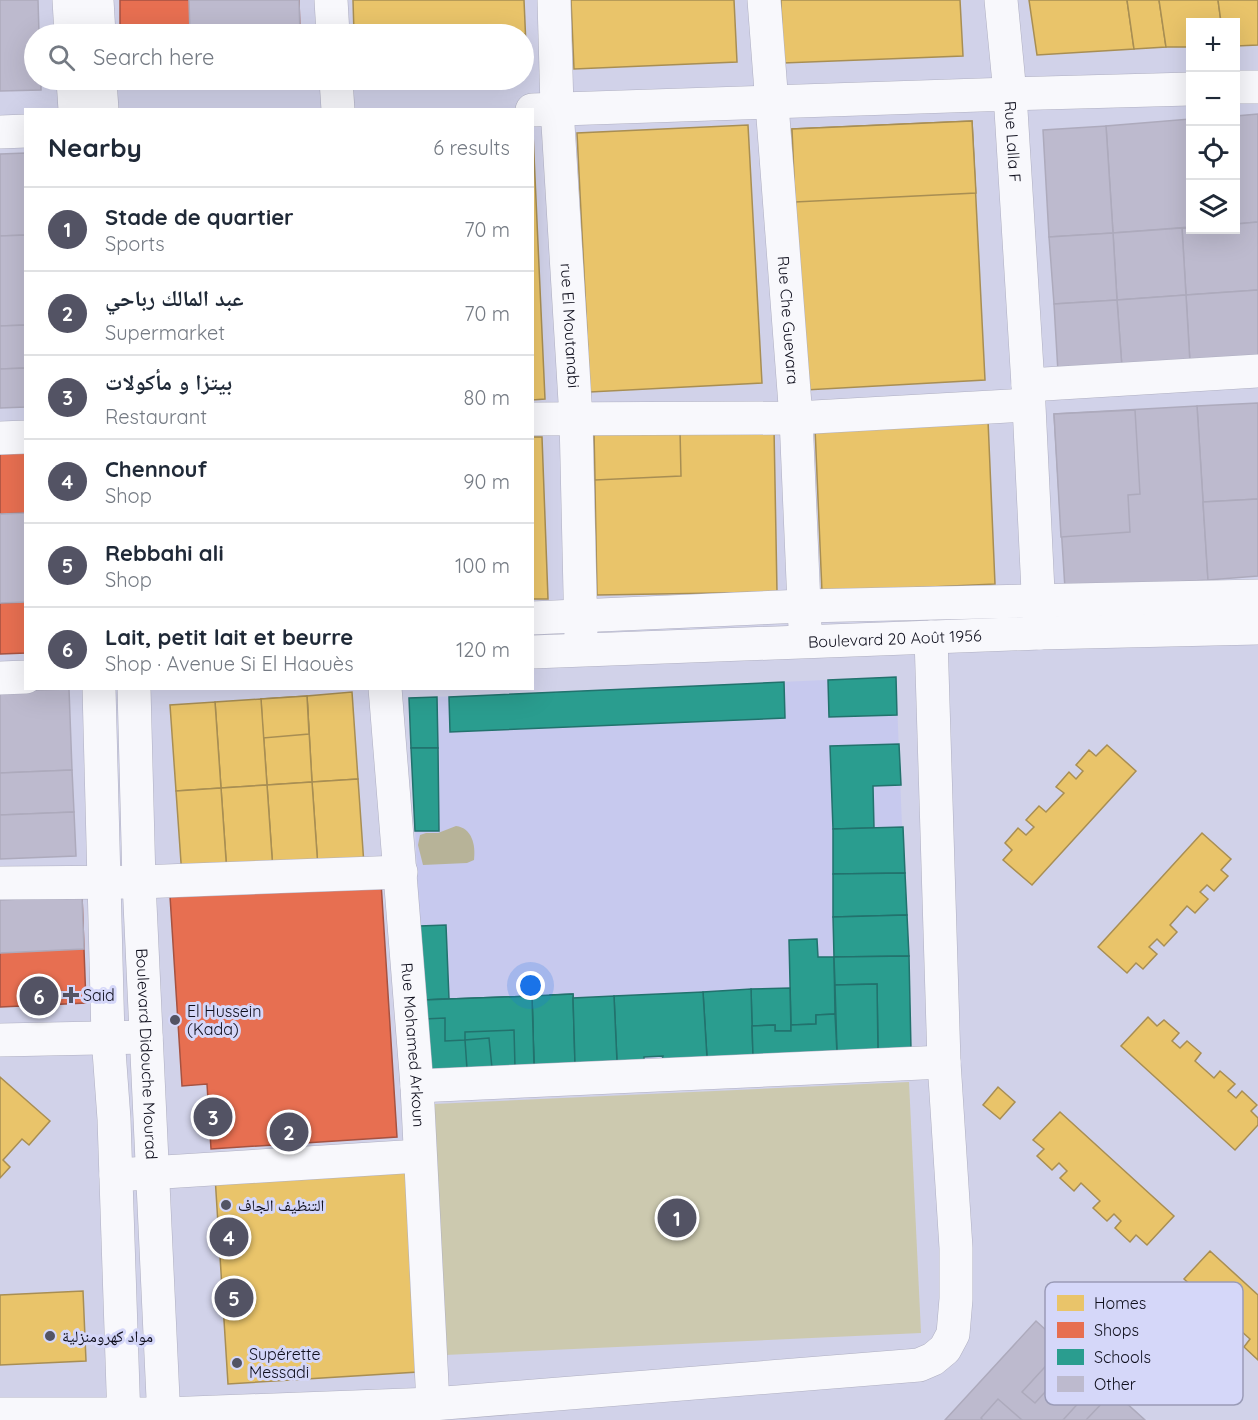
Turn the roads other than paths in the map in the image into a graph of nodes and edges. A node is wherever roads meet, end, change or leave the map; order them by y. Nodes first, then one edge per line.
1 (69, 0) edge
2 (97, 0) edge
3 (331, 0) edge
4 (554, 0) edge
5 (765, 0) edge
6 (1001, 0) edge
7 (70, 24) edge
8 (98, 24) edge
9 (332, 24) edge
10 (1240, 87) edge
11 (1258, 87) edge
12 (1186, 89) edge
13 (74, 90) edge
14 (101, 90) edge
15 (337, 90) edge
16 (1010, 94) junction
17 (772, 102) junction
18 (75, 108) edge
19 (102, 108) edge
20 (338, 108) edge
21 (544, 109) edge
22 (24, 131) edge
23 (0, 132) edge
24 (1258, 371) edge
25 (1028, 395) junction
26 (576, 418) junction
27 (796, 418) junction
28 (534, 419) edge
29 (24, 437) edge
30 (0, 438) edge
31 (1258, 596) edge
32 (1039, 601) junction
33 (804, 606) junction
34 (581, 616) junction
35 (534, 618) edge
36 (1258, 628) edge
37 (1040, 633) junction
38 (931, 637) junction
39 (805, 642) junction
40 (581, 650) junction
41 (534, 652) edge
42 (24, 677) edge
43 (0, 678) edge
44 (99, 690) edge
45 (134, 690) edge
46 (385, 690) edge
47 (401, 872) junction
48 (103, 881) junction
49 (139, 882) junction
50 (0, 883) edge
51 (108, 1037) junction
52 (146, 1037) junction
53 (0, 1040) edge
54 (944, 1062) junction
55 (417, 1086) junction
56 (419, 1156) junction
57 (152, 1172) junction
58 (116, 1175) junction
59 (433, 1404) junction
60 (0, 1414) edge
61 (124, 1417) edge
62 (164, 1417) edge

1 - 7 street
2 - 8 street
3 - 9 street
4 - 21 street, rue El Moutanabi
5 - 17 street, Rue Che Guevara
6 - 16 street
10 - 11 street
12 - 16 street
13 - 18 street
14 - 19 street
15 - 20 street
16 - 17 street, Rue Lalla F
16 - 25 street, Rue Lalla F
17 - 21 street, Rue Lalla F
17 - 27 street, Rue Che Guevara
21 - 26 street, rue El Moutanabi
22 - 23 street
24 - 25 street
25 - 27 street
25 - 32 street, Rue Lalla F
26 - 27 street
26 - 28 street
26 - 34 street, rue El Moutanabi
27 - 33 street, Rue Che Guevara
29 - 30 street
31 - 32 street, Boulevard 20 Août 1956
32 - 33 street, Boulevard 20 Août 1956
32 - 37 street, Rue Lalla F
33 - 34 street, Boulevard 20 Août 1956
33 - 39 street, Rue Che Guevara
34 - 35 street, Boulevard 20 Août 1956
34 - 40 street, rue El Moutanabi
36 - 37 street, Boulevard 20 Août 1956
37 - 38 street, Boulevard 20 Août 1956
38 - 39 street, Boulevard 20 Août 1956
38 - 54 street
39 - 40 street, Boulevard 20 Août 1956
40 - 41 street, Boulevard 20 Août 1956
42 - 43 street
44 - 48 street
45 - 49 street, Boulevard Didouche Mourad
46 - 47 street, Rue Mohamed Arkoun
47 - 49 street
47 - 55 street, Rue Mohamed Arkoun
48 - 49 street
48 - 50 street
48 - 51 street
49 - 52 street, Boulevard Didouche Mourad
51 - 52 street
51 - 53 street
51 - 58 street
52 - 57 street, Boulevard Didouche Mourad
54 - 55 street
54 - 59 street
55 - 56 street, Rue Mohamed Arkoun
56 - 57 street
56 - 59 street, Rue Mohamed Arkoun
57 - 58 street
57 - 62 street, Boulevard Didouche Mourad
58 - 61 street
59 - 62 street
60 - 61 street
61 - 62 street

